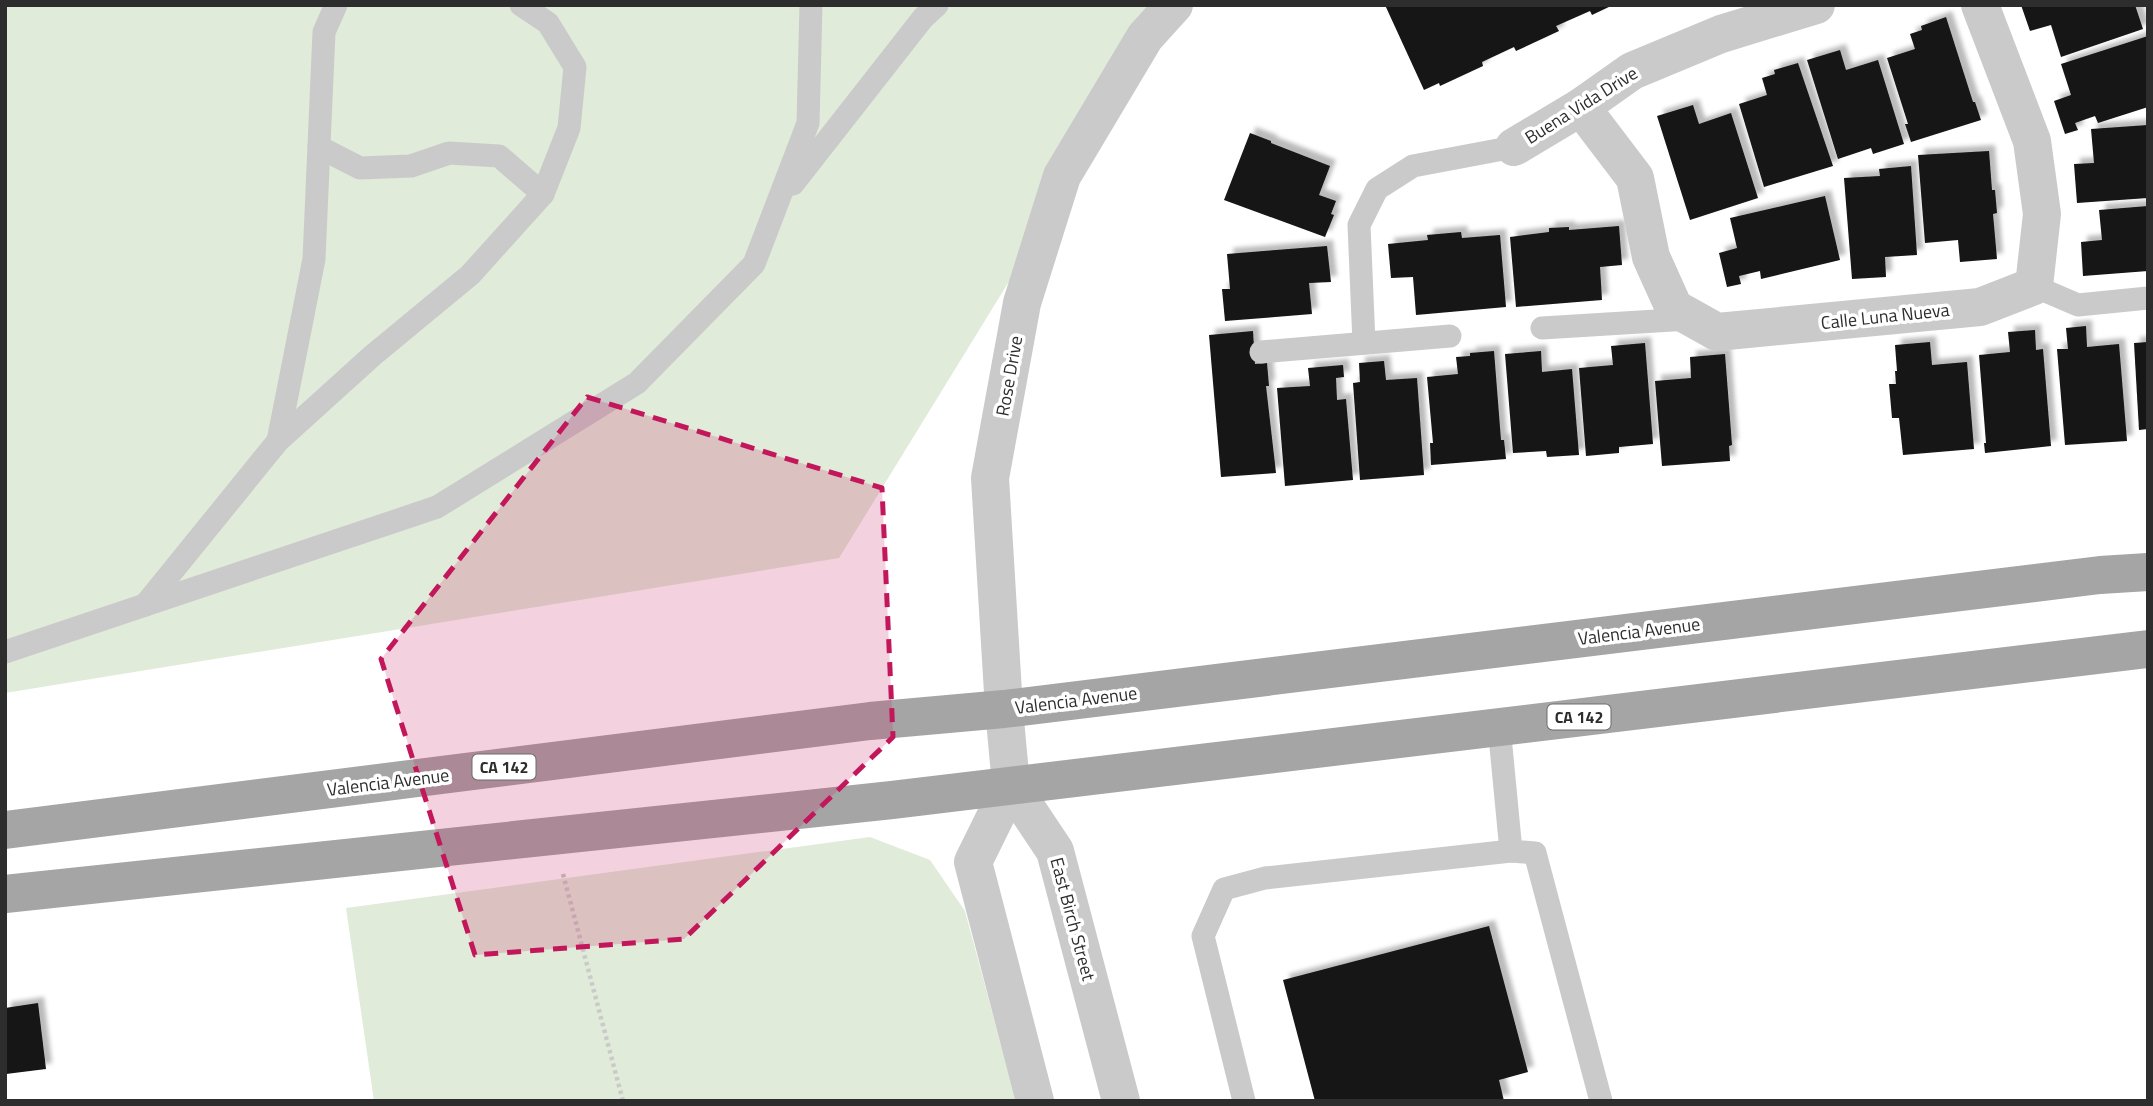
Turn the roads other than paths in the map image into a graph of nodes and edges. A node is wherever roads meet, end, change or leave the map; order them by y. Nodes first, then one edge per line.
1 (336, 5) edge
2 (521, 5) edge
3 (811, 5) edge
4 (1174, 5) edge
5 (1816, 5) edge
6 (1980, 5) edge
7 (928, 10) edge
8 (1760, 13) edge
9 (1581, 107) junction
10 (319, 147) junction
11 (1514, 147) joint
12 (543, 194) junction
13 (778, 203) junction
14 (2035, 286) junction
15 (2148, 298) edge
16 (1694, 319) junction
17 (1542, 328) dead end
18 (1450, 336) dead end
19 (1364, 343) junction
20 (1261, 352) dead end
21 (278, 441) junction
22 (2148, 572) edge
23 (145, 605) junction
24 (2148, 649) edge
25 (5, 652) edge
26 (1004, 709) junction
27 (1499, 726) junction
28 (1011, 785) junction
29 (5, 831) edge
30 (1511, 851) junction
31 (5, 894) edge
32 (1035, 1101) edge
33 (1121, 1101) edge
34 (1244, 1101) edge
35 (1601, 1101) edge

1 - 10 lane
2 - 12 lane
3 - 13 lane
4 - 26 street, Rose Drive
5 - 8 street, Buena Vida Drive
6 - 14 street
7 - 13 lane
8 - 9 street, Buena Vida Drive
9 - 11 street, Buena Vida Drive
9 - 16 street, Calle Luna Nueva
10 - 12 lane
10 - 21 lane
11 - 19 lane, Buena Vida Drive
12 - 21 lane
13 - 23 lane
14 - 15 lane
14 - 16 street, Calle Luna Nueva
16 - 17 lane
18 - 19 lane
19 - 20 lane
21 - 23 lane
22 - 26 main road, Valencia Avenue / CA 142
23 - 25 lane
24 - 27 main road, CA 142
26 - 28 street, Rose Drive
26 - 29 main road, Valencia Avenue / CA 142
27 - 28 main road, CA 142
27 - 30 lane
28 - 31 main road, CA 142
28 - 32 street
28 - 33 street, East Birch Street
30 - 34 lane
30 - 35 lane

